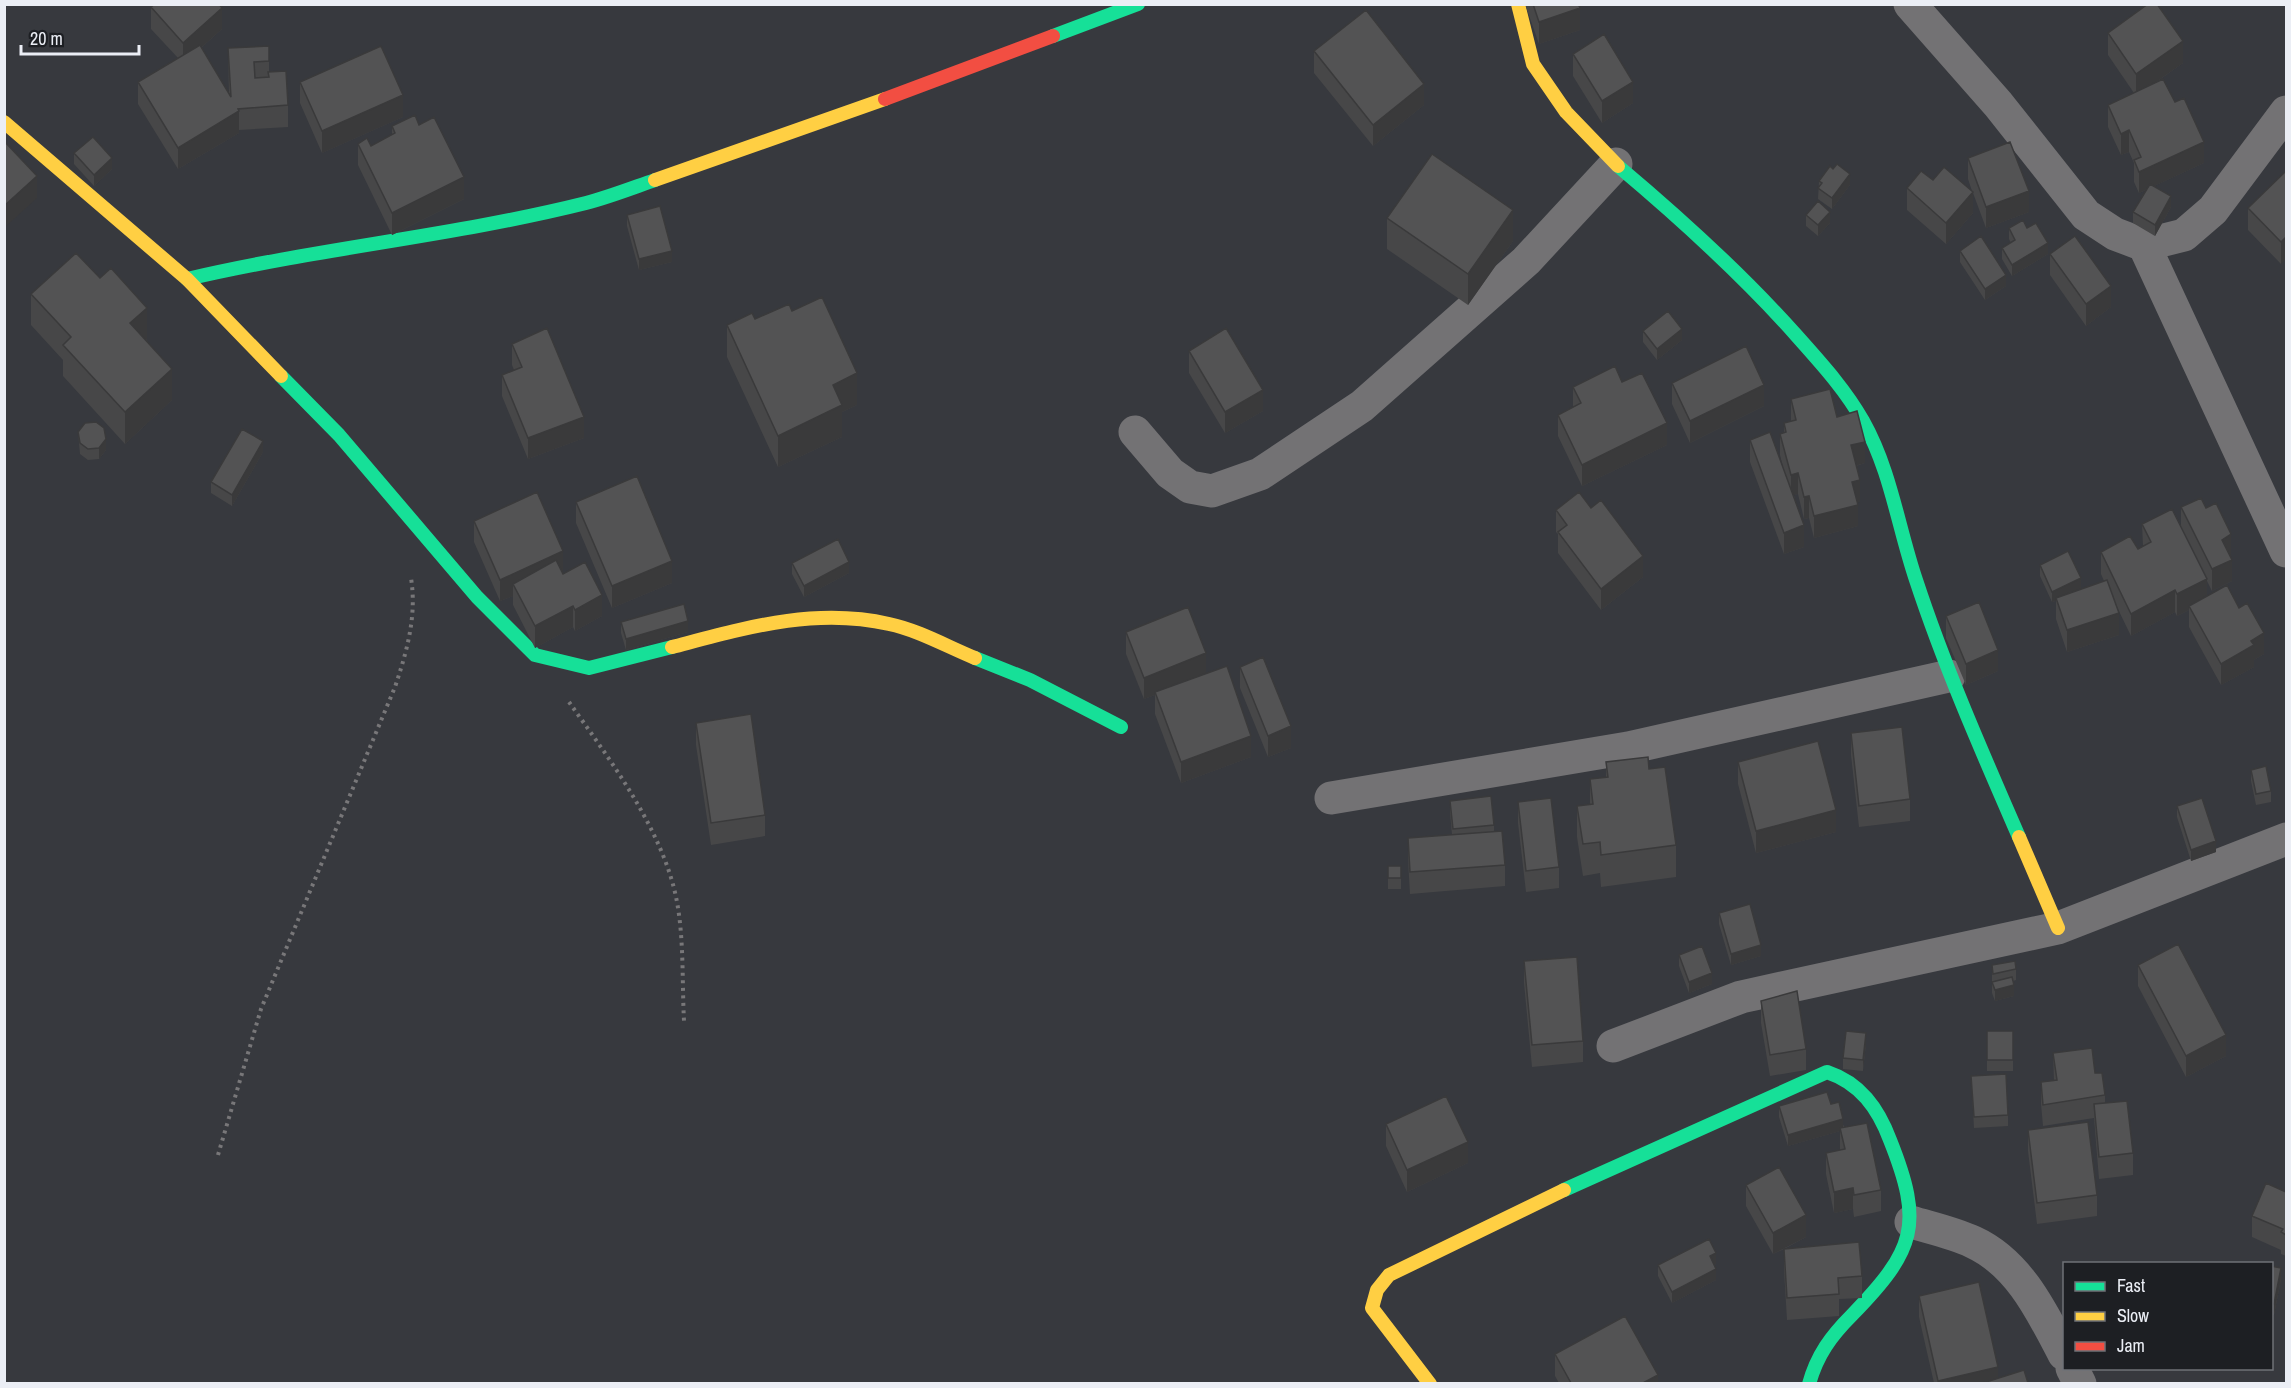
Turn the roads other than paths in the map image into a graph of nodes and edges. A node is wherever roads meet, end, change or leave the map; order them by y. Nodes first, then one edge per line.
1 (1138, 4) edge
2 (1518, 4) edge
3 (1910, 4) edge
4 (2286, 112) edge
5 (4, 122) edge
6 (1616, 164) junction
7 (2144, 245) junction
8 (187, 279) junction
9 (1135, 432) dead end
10 (2286, 551) edge
11 (1949, 676) junction
12 (1121, 727) dead end
13 (1331, 798) dead end
14 (2286, 839) edge
15 (2058, 928) junction
16 (1613, 1046) dead end
17 (1911, 1222) junction
18 (2063, 1352) edge
19 (1430, 1383) edge
20 (1809, 1383) edge

1 - 8 street
2 - 6 street
3 - 7 street
4 - 7 street
5 - 8 street
6 - 9 street
6 - 11 street
7 - 10 street
8 - 12 street
11 - 13 street
11 - 15 street
14 - 15 street
15 - 16 street
17 - 18 street
17 - 19 street
17 - 20 street

